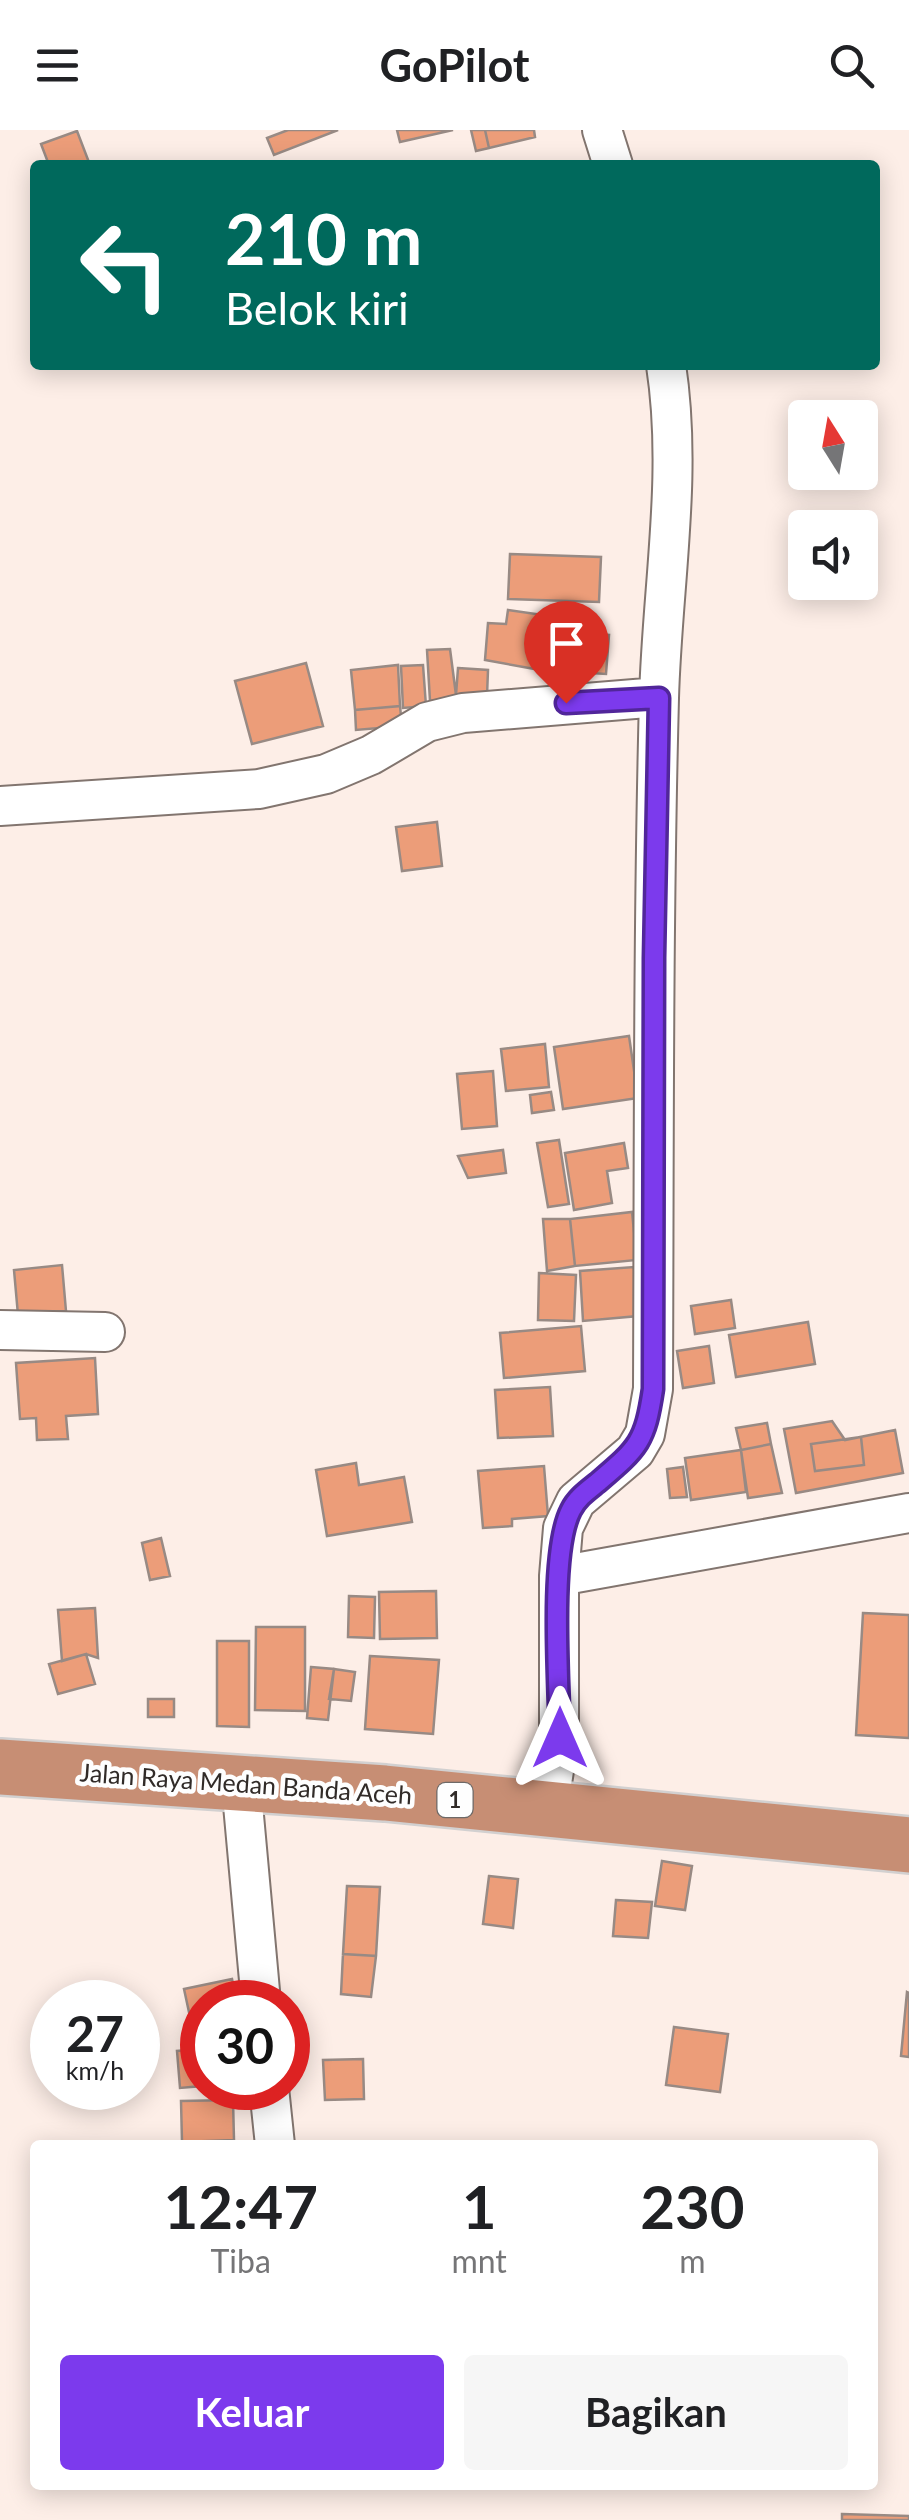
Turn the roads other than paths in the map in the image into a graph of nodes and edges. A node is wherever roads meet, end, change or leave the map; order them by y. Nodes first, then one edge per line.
1 (602, 130) edge
2 (611, 160) edge
3 (666, 370) edge
4 (659, 698) junction
5 (0, 806) edge
6 (0, 1330) edge
7 (105, 1332) dead end
8 (909, 1513) edge
9 (559, 1576) junction
10 (0, 1767) edge
11 (241, 1783) junction
12 (548, 1809) junction
13 (909, 1846) edge
14 (260, 1980) edge
15 (271, 2110) edge
16 (274, 2140) edge

1 - 2 street
3 - 4 street
4 - 5 street
4 - 9 street
6 - 7 street
8 - 9 street
9 - 12 street
10 - 11 highway, Jalan Raya Medan Banda Aceh / 1
11 - 12 highway, Jalan Raya Medan Banda Aceh / 1
11 - 14 street
12 - 13 highway, Jalan Raya Medan Banda Aceh / 1
15 - 16 street

